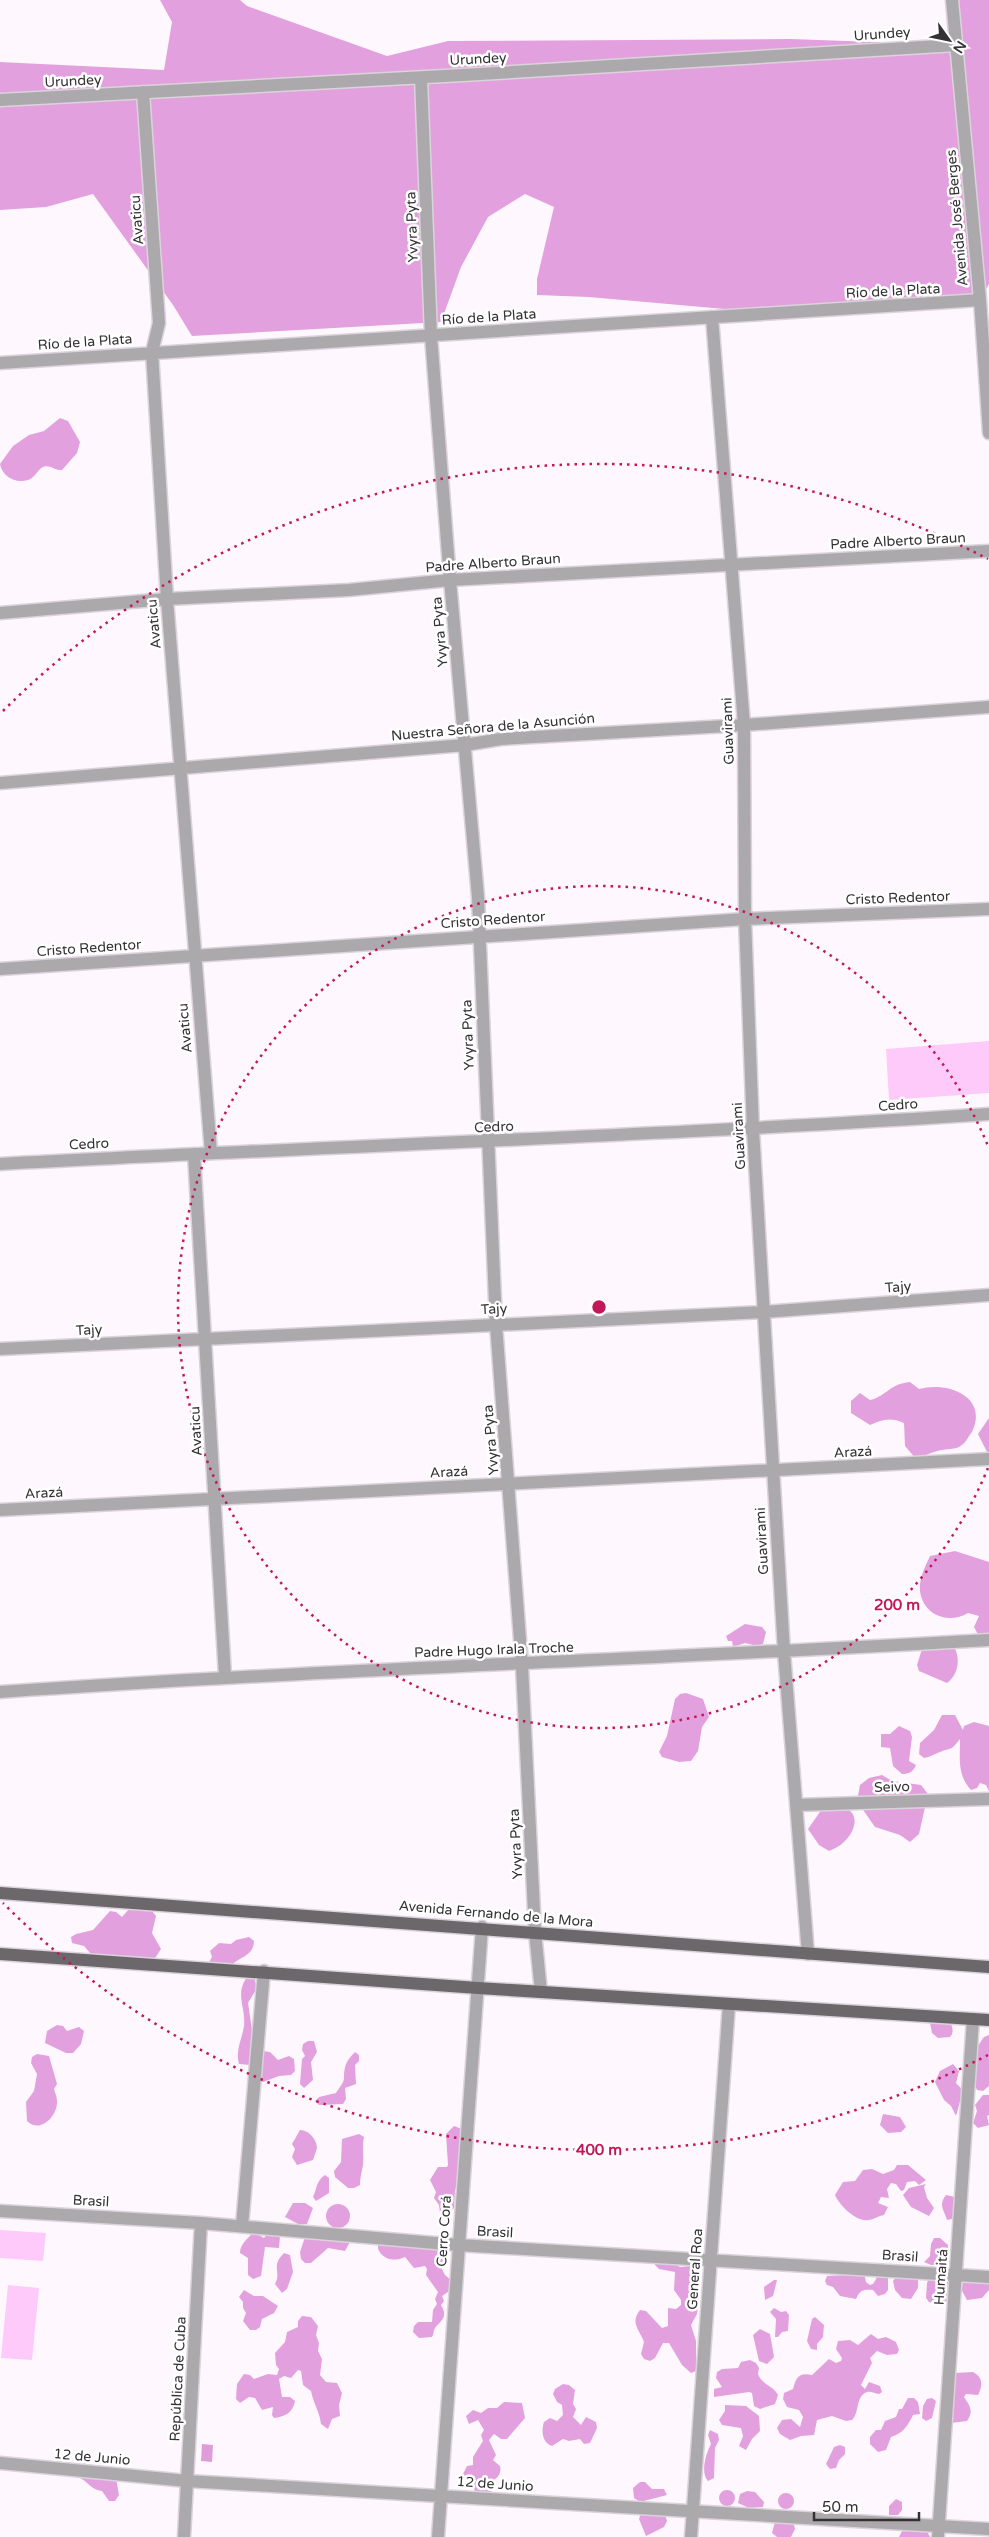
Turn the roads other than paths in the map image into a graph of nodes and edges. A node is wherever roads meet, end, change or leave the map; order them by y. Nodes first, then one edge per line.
1 (952, 0) edge
2 (957, 45) junction
3 (421, 78) junction
4 (143, 92) junction
5 (0, 100) edge
6 (980, 300) junction
7 (712, 316) junction
8 (432, 336) junction
9 (152, 352) junction
10 (0, 363) edge
11 (989, 433) edge
12 (989, 551) edge
13 (733, 565) junction
14 (450, 580) junction
15 (166, 599) junction
16 (0, 613) edge
17 (989, 707) edge
18 (744, 725) junction
19 (466, 745) junction
20 (181, 768) junction
21 (0, 783) edge
22 (989, 909) edge
23 (745, 919) junction
24 (480, 936) junction
25 (194, 955) junction
26 (0, 969) edge
27 (989, 1114) edge
28 (753, 1130) junction
29 (487, 1142) junction
30 (211, 1153) junction
31 (194, 1154) junction
32 (0, 1164) edge
33 (989, 1294) edge
34 (764, 1312) junction
35 (496, 1324) junction
36 (206, 1339) junction
37 (0, 1349) edge
38 (989, 1459) edge
39 (773, 1472) junction
40 (510, 1485) junction
41 (214, 1498) junction
42 (0, 1510) edge
43 (989, 1640) edge
44 (784, 1652) junction
45 (522, 1665) junction
46 (225, 1676) junction
47 (0, 1692) edge
48 (989, 1799) edge
49 (796, 1805) junction
50 (0, 1893) edge
51 (482, 1927) junction
52 (535, 1932) junction
53 (0, 1954) edge
54 (808, 1954) junction
55 (989, 1967) edge
56 (264, 1971) junction
57 (478, 1988) junction
58 (541, 1992) junction
59 (729, 2004) junction
60 (973, 2019) junction
61 (989, 2020) edge
62 (0, 2211) edge
63 (201, 2223) junction
64 (242, 2226) junction
65 (458, 2245) junction
66 (711, 2259) junction
67 (956, 2275) junction
68 (989, 2277) edge
69 (0, 2463) edge
70 (187, 2481) junction
71 (440, 2496) junction
72 (693, 2512) junction
73 (989, 2529) edge
74 (939, 2531) edge
75 (184, 2537) edge
76 (438, 2537) edge
77 (691, 2537) edge

1 - 2 street, Avenida José Berges
2 - 3 street, Urundey
2 - 6 street, Avenida José Berges
3 - 4 street, Urundey
3 - 8 street, Yvyra Pyta
4 - 5 street, Urundey
4 - 9 street, Avaticu
6 - 7 street, Río de la Plata
6 - 11 street, Avenida José Berges
7 - 8 street, Río de la Plata
7 - 13 street, Guavirami
8 - 9 street, Río de la Plata
8 - 14 street, Yvyra Pyta
9 - 10 street, Río de la Plata
9 - 15 street, Avaticu
12 - 13 street, Padre Alberto Braun
13 - 14 street, Padre Alberto Braun
13 - 18 street, Guavirami
14 - 15 street, Padre Alberto Braun
14 - 19 street, Yvyra Pyta
15 - 16 street, Padre Alberto Braun
15 - 20 street, Avaticu
17 - 18 street, Nuestra Señora de la Asunción
18 - 19 street, Nuestra Señora de la Asunción
18 - 23 street, Guavirami
19 - 20 street, Nuestra Señora de la Asunción
19 - 24 street, Yvyra Pyta
20 - 21 street, Nuestra Señora de la Asunción
20 - 25 street, Avaticu
22 - 23 street, Cristo Redentor
23 - 24 street, Cristo Redentor
23 - 28 street, Guavirami
24 - 25 street, Cristo Redentor
24 - 29 street, Yvyra Pyta
25 - 26 street, Cristo Redentor
25 - 30 street, Avaticu
27 - 28 street, Cedro
28 - 29 street, Cedro
28 - 34 street, Guavirami
29 - 30 street, Cedro
29 - 35 street, Yvyra Pyta
30 - 31 street, Cedro
31 - 32 street, Cedro
31 - 36 street, Avaticu
33 - 34 street, Tajy
34 - 35 street, Tajy
34 - 39 street, Guavirami
35 - 36 street, Tajy
35 - 40 street, Yvyra Pyta
36 - 37 street, Tajy
36 - 41 street, Avaticu
38 - 39 street, Arazá
39 - 40 street, Arazá
39 - 44 street, Guavirami
40 - 41 street, Arazá
40 - 45 street, Yvyra Pyta
41 - 42 street, Arazá
41 - 46 street, Avaticu
43 - 44 street, Padre Hugo Irala Troche
44 - 45 street, Padre Hugo Irala Troche
44 - 49 street, Guavirami
45 - 46 street, Padre Hugo Irala Troche
45 - 52 street, Yvyra Pyta
46 - 47 street, Padre Hugo Irala Troche
48 - 49 street, Seivo
49 - 54 street, Guavirami
50 - 51 main road, Avenida Fernando de la Mora
51 - 52 main road, Avenida Fernando de la Mora
51 - 57 street, Cerro Corá
52 - 54 main road, Avenida Fernando de la Mora
52 - 58 street, Yvyra Pyta
53 - 56 main road
54 - 55 main road, Avenida Fernando de la Mora
56 - 57 main road
56 - 64 street
57 - 58 main road
57 - 65 street, Cerro Corá
58 - 59 main road
59 - 60 main road
59 - 66 street, General Roa
60 - 61 main road
60 - 67 street, Humaitá
62 - 63 street, Brasil
63 - 64 street, Brasil
63 - 70 street, República de Cuba
64 - 65 street, Brasil
65 - 66 street, Brasil
65 - 71 street, Cerro Corá
66 - 67 street, Brasil
66 - 72 street, General Roa
67 - 68 street, Brasil
67 - 74 street, Humaitá
69 - 70 street, 12 de Junio
70 - 71 street, 12 de Junio
70 - 75 street, República de Cuba
71 - 72 street, 12 de Junio
71 - 76 street, Cerro Corá
72 - 74 street, 12 de Junio
72 - 77 street, General Roa
73 - 74 street, 12 de Junio

